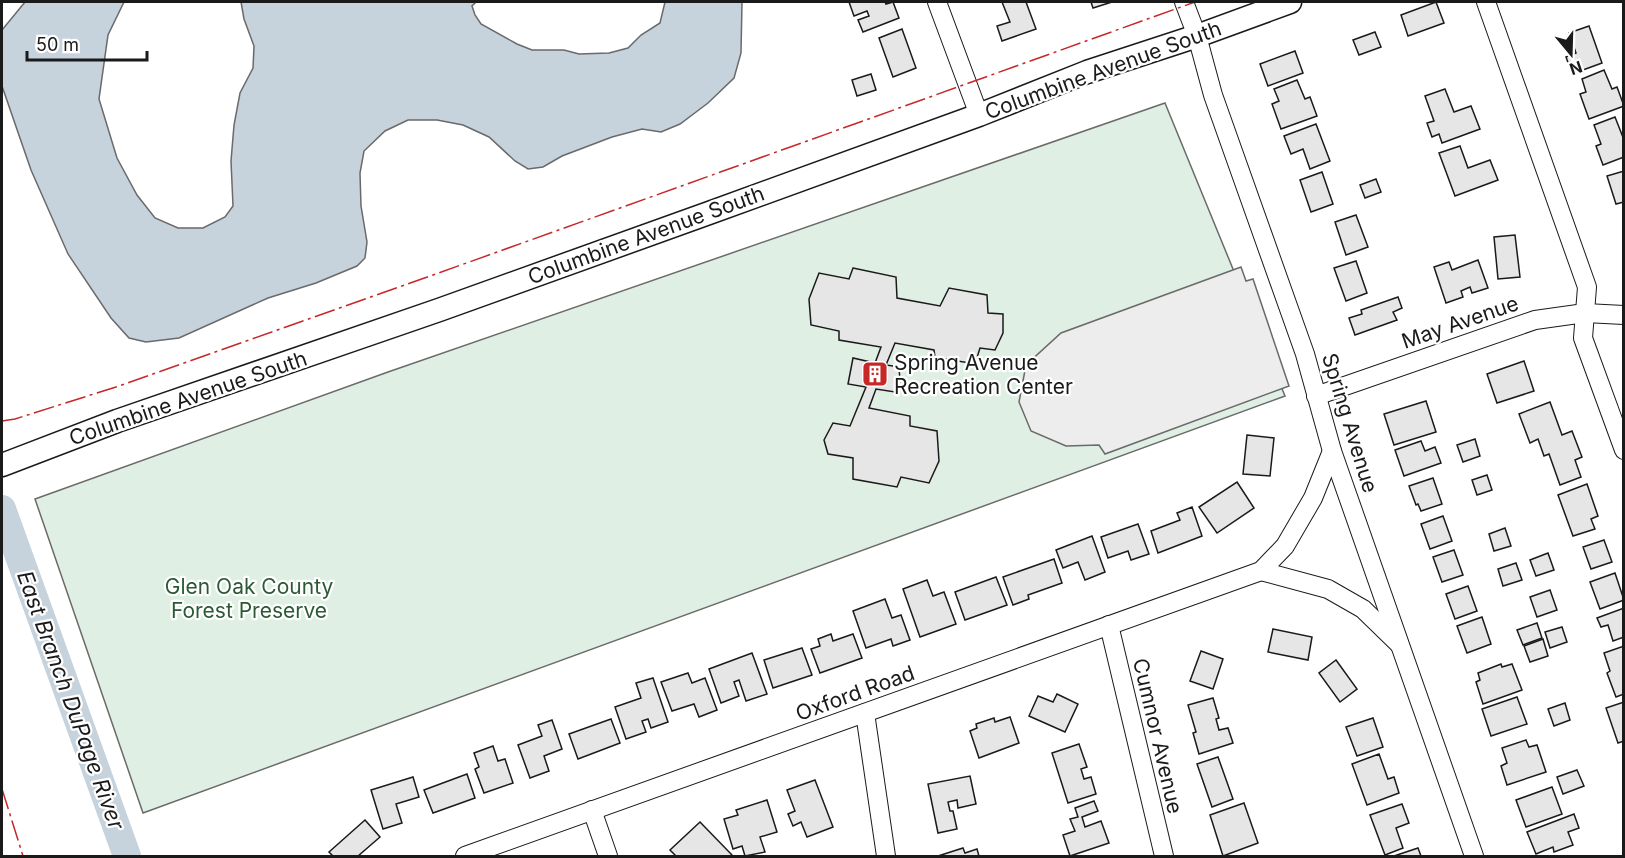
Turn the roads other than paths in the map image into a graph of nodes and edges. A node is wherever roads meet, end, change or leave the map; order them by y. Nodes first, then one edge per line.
1 (937, 2) edge
2 (1184, 2) edge
3 (1290, 2) edge
4 (1486, 2) edge
5 (1197, 36) junction
6 (979, 115) junction
7 (1585, 313) junction
8 (1623, 315) edge
9 (1316, 396) junction
10 (1623, 450) edge
11 (1332, 451) junction
12 (2, 465) edge
13 (1261, 571) junction
14 (1110, 625) junction
15 (1402, 648) junction
16 (865, 713) junction
17 (592, 810) junction
18 (465, 856) edge
19 (608, 856) edge
20 (886, 856) edge
21 (1164, 856) edge
22 (1474, 856) edge

1 - 6 street
2 - 5 street, Spring Avenue
3 - 5 main road, Columbine Avenue South
4 - 7 street
5 - 6 main road, Columbine Avenue South
5 - 9 street, Spring Avenue
6 - 12 main road, Columbine Avenue South
7 - 8 street, May Avenue
7 - 9 street, May Avenue
7 - 10 street
9 - 11 street, Spring Avenue
11 - 13 street, Oxford Road
11 - 15 street, Spring Avenue
13 - 14 street, Oxford Road
13 - 15 street
14 - 16 street, Oxford Road
14 - 21 street, Cumnor Avenue
15 - 22 street, Spring Avenue
16 - 17 street, Oxford Road
16 - 20 street
17 - 18 street, Oxford Road
17 - 19 street

